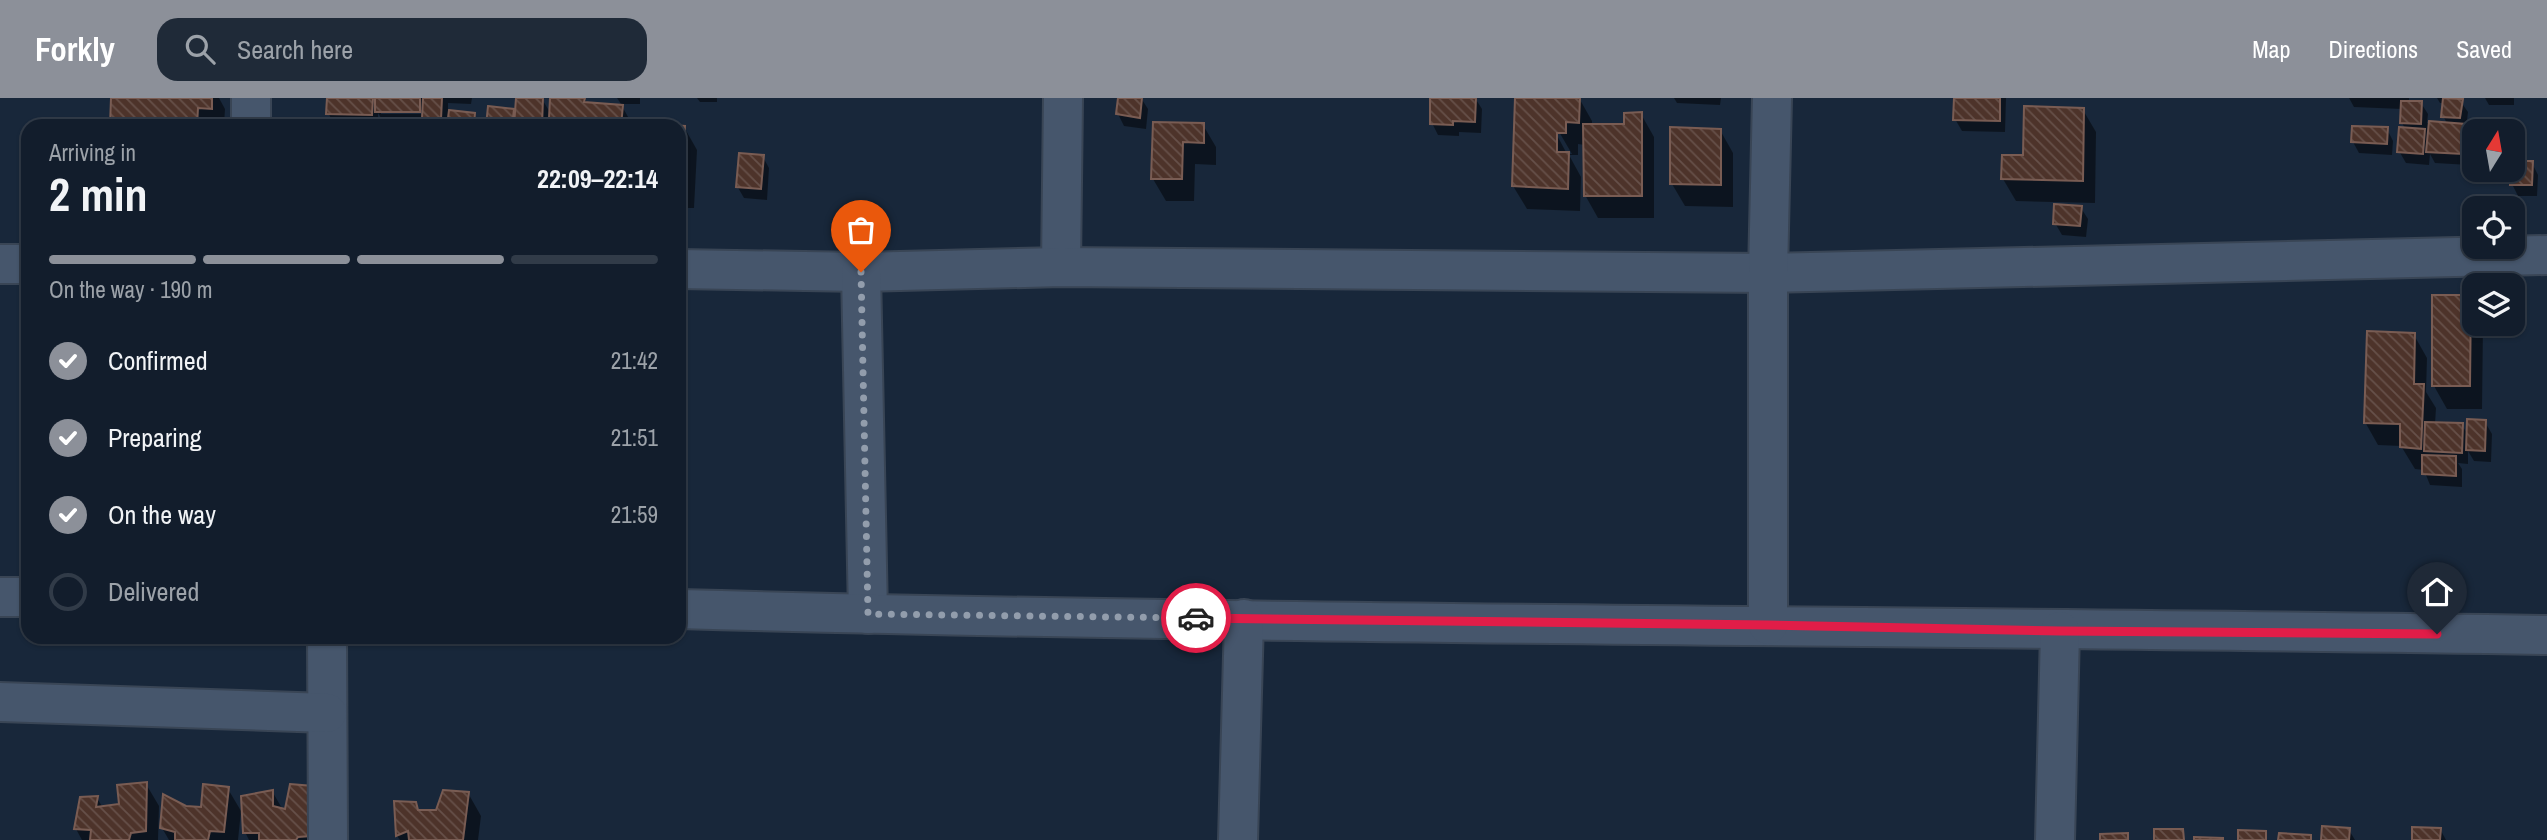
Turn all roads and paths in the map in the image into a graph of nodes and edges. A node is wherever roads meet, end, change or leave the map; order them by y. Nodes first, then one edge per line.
1 (251, 98) edge
2 (1063, 98) edge
3 (1772, 98) edge
4 (251, 119) edge
5 (2547, 255) edge
6 (0, 264) edge
7 (21, 264) edge
8 (1061, 267) junction
9 (686, 270) edge
10 (861, 272) junction
11 (1768, 273) junction
12 (0, 597) edge
13 (21, 597) edge
14 (686, 609) edge
15 (868, 614) junction
16 (1244, 619) junction
17 (1768, 625) junction
18 (2060, 631) junction
19 (2547, 635) edge
20 (327, 644) edge
21 (0, 702) edge
22 (327, 713) junction
23 (328, 840) edge
24 (1238, 840) edge
25 (2055, 840) edge

1 - 4 street
2 - 8 street
3 - 11 street
5 - 11 street
6 - 7 street
8 - 10 street
8 - 11 street
9 - 10 street
10 - 15 street
11 - 17 street
12 - 13 street
14 - 15 street
15 - 16 street
16 - 17 street
16 - 24 street
17 - 18 street
18 - 19 street
18 - 25 street
20 - 22 street
21 - 22 street
22 - 23 street

